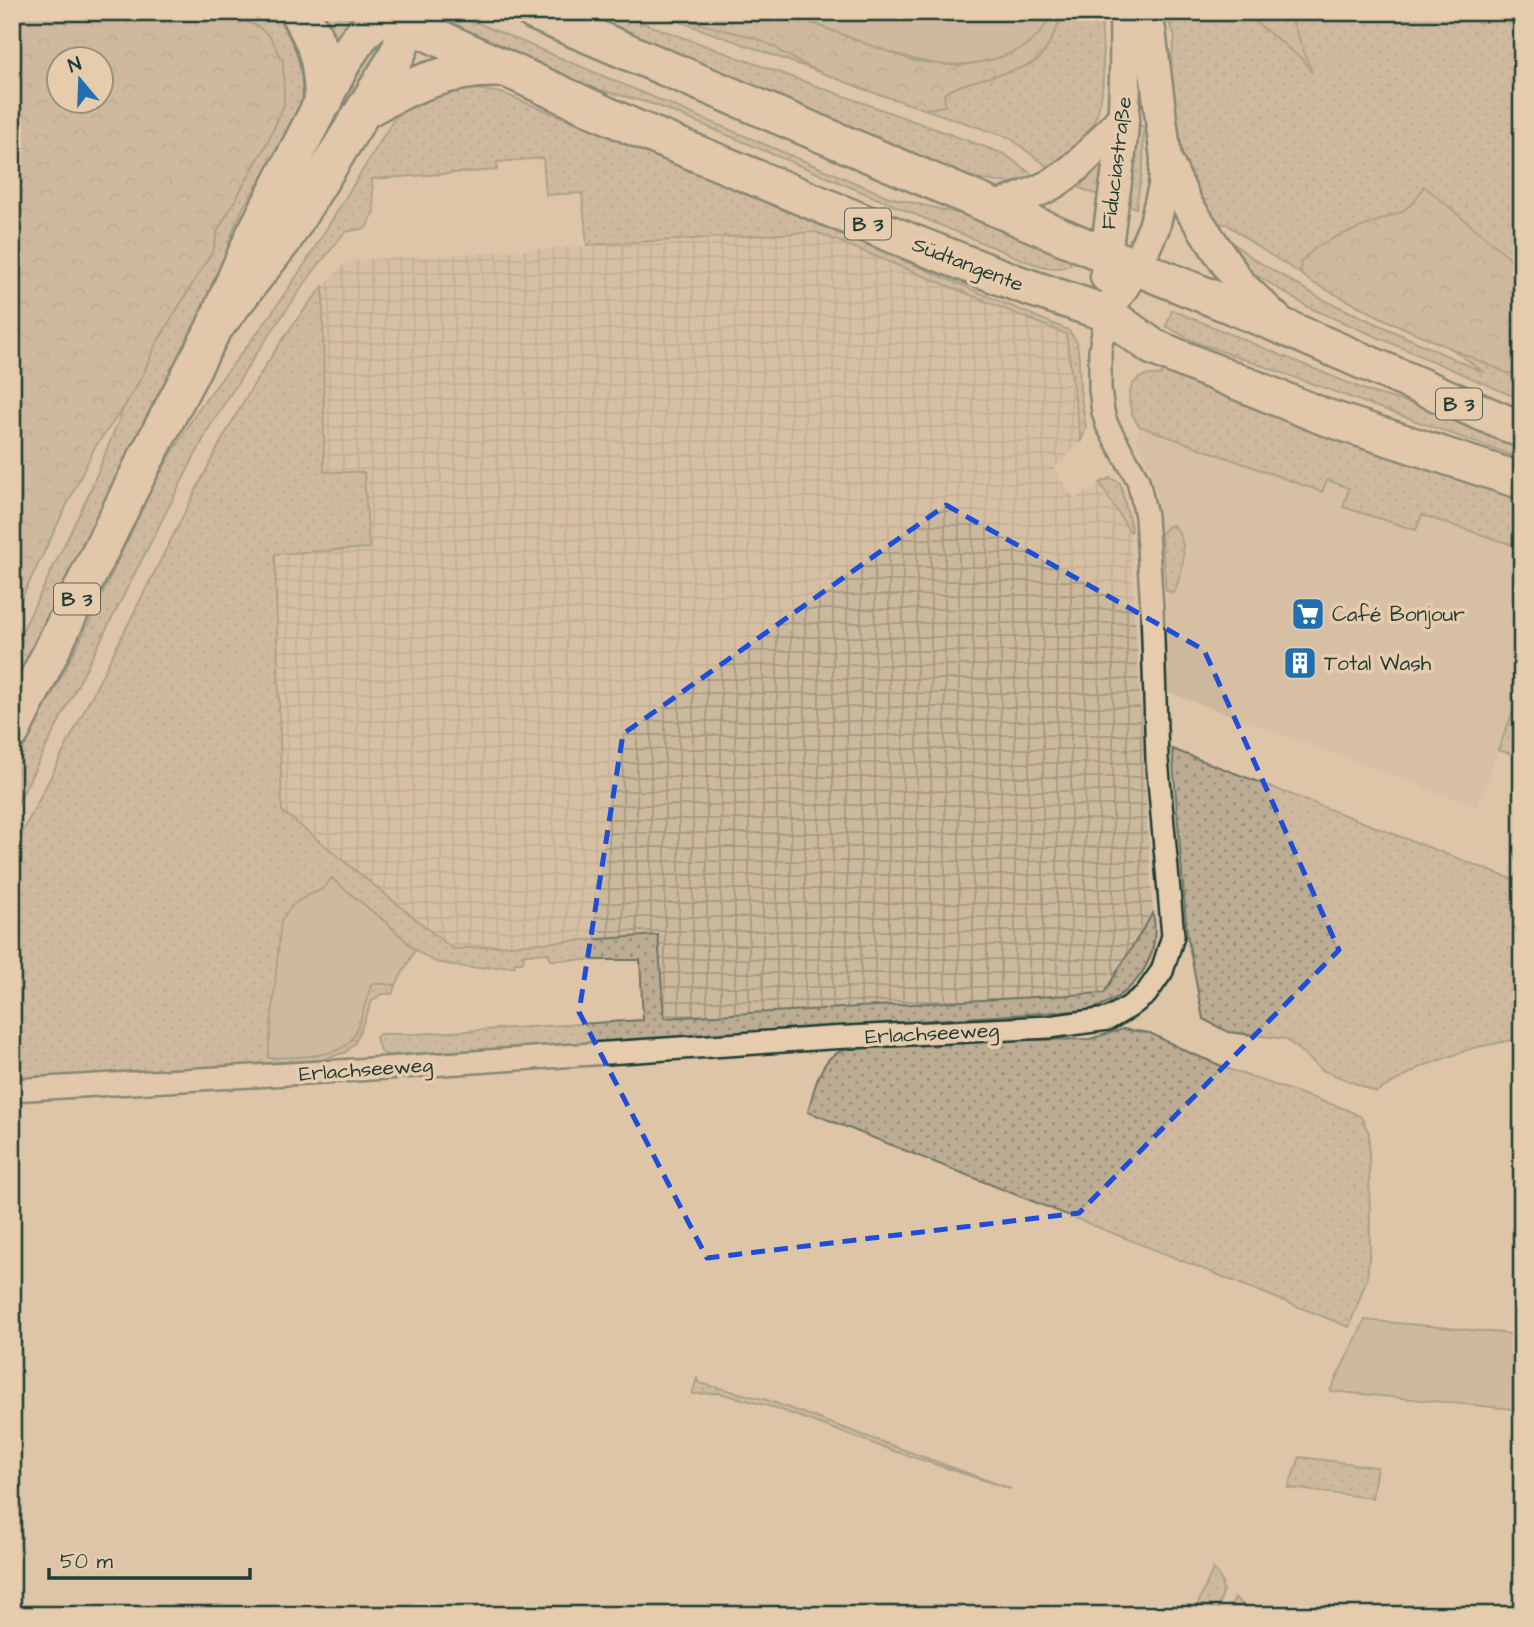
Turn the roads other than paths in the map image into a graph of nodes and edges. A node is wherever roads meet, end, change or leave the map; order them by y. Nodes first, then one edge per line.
1 (299, 12) edge
2 (534, 12) edge
3 (1125, 12) edge
4 (1144, 12) edge
5 (393, 15) edge
6 (503, 69) junction
7 (324, 100) junction
8 (365, 110) junction
9 (1124, 116) junction
10 (1166, 159) junction
11 (996, 207) junction
12 (1121, 261) junction
13 (1106, 313) junction
14 (1286, 328) junction
15 (213, 330) junction
16 (1522, 430) edge
17 (1522, 481) edge
18 (12, 731) edge
19 (12, 1090) edge

1 - 7 highway
2 - 11 main road, B 3
3 - 9 main road, Fiduciastraße
4 - 10 main road, Fiduciastraße
5 - 6 main road, Südtangente / B 3
5 - 7 main road, B 3
5 - 8 main road, B 3
6 - 8 main road
6 - 13 main road, Südtangente / B 3
7 - 15 main road, B 3
8 - 15 main road, B 3
9 - 11 main road
9 - 12 main road, Fiduciastraße
10 - 12 main road, Fiduciastraße
10 - 14 main road
11 - 12 main road, B 3
12 - 13 main road, Fiduciastraße
12 - 14 main road, B 3
13 - 17 main road, Südtangente / B 3
13 - 19 street, Erlachseeweg
14 - 16 main road, B 3
15 - 18 main road, B 3

